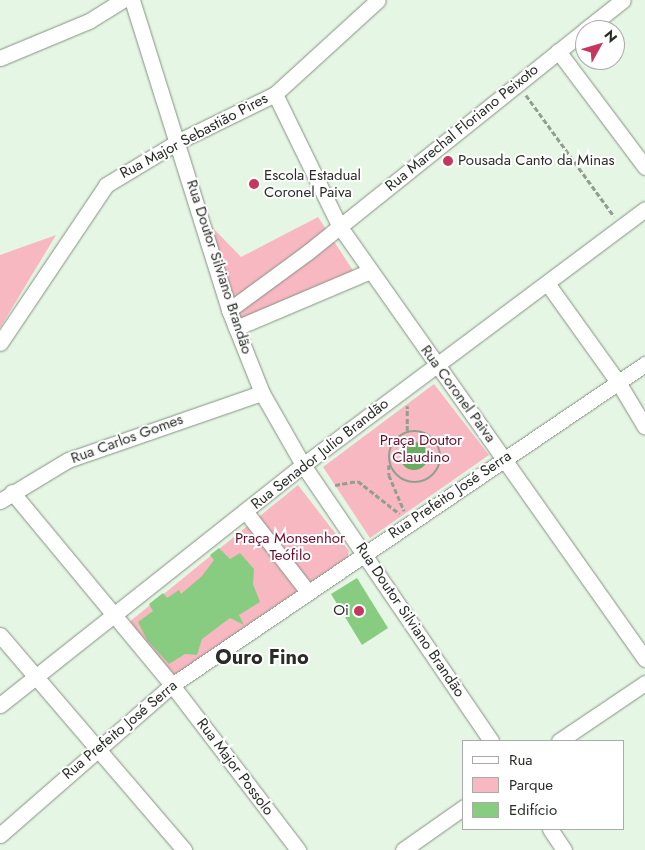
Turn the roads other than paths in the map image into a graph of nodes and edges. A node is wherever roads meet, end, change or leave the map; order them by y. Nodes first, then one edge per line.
1 (122, 0) edge
2 (132, 0) edge
3 (378, 0) edge
4 (623, 0) edge
5 (598, 20) edge
6 (575, 38) edge
7 (558, 51) junction
8 (0, 58) edge
9 (275, 94) junction
10 (179, 141) junction
11 (645, 167) edge
12 (645, 209) edge
13 (340, 227) junction
14 (370, 271) junction
15 (547, 283) junction
16 (229, 310) junction
17 (236, 328) junction
18 (0, 342) edge
19 (436, 364) junction
20 (645, 364) edge
21 (618, 382) junction
22 (262, 393) junction
23 (645, 427) edge
24 (504, 459) junction
25 (304, 466) junction
26 (6, 496) edge
27 (245, 511) junction
28 (366, 552) junction
29 (308, 592) junction
30 (114, 615) junction
31 (0, 635) edge
32 (645, 658) edge
33 (36, 677) junction
34 (645, 682) edge
35 (172, 684) junction
36 (0, 705) edge
37 (490, 740) edge
38 (560, 740) edge
39 (97, 748) junction
40 (462, 808) edge
41 (551, 830) edge
42 (0, 835) edge
43 (184, 850) edge
44 (298, 850) edge
45 (403, 850) edge
46 (564, 850) edge

1 - 8 street
2 - 10 street, Rua Doutor Silviano Brandão
3 - 9 street, Rua Major Sebastião Pires
4 - 5 street, Rua Marechal Floriano Peixoto
6 - 7 street, Rua Marechal Floriano Peixoto
7 - 11 street
7 - 13 street, Rua Marechal Floriano Peixoto
9 - 10 street, Rua Major Sebastião Pires
9 - 13 street, Rua Coronel Paiva
10 - 16 street, Rua Doutor Silviano Brandão
10 - 18 street, Rua Major Sebastião Pires
12 - 15 street, Rua Senador Julio Brandão
13 - 14 street, Rua Coronel Paiva
13 - 16 street, Rua Marechal Floriano Peixoto
14 - 17 street
14 - 19 street, Rua Coronel Paiva
15 - 19 street, Rua Senador Julio Brandão
15 - 21 street
16 - 17 street, Rua Doutor Silviano Brandão
17 - 22 street, Rua Doutor Silviano Brandão
19 - 24 street, Rua Coronel Paiva
19 - 25 street, Rua Senador Julio Brandão
20 - 21 street, Rua Prefeito José Serra
21 - 23 street
21 - 24 street, Rua Prefeito José Serra
22 - 25 street, Rua Doutor Silviano Brandão
22 - 26 street, Rua Carlos Gomes
24 - 28 street, Rua Prefeito José Serra
24 - 32 street, Rua Coronel Paiva
25 - 27 street, Rua Senador Julio Brandão
25 - 28 street, Rua Doutor Silviano Brandão
26 - 30 street
27 - 29 street
27 - 30 street, Rua Senador Julio Brandão
28 - 29 street, Rua Prefeito José Serra
28 - 37 street, Rua Doutor Silviano Brandão
29 - 35 street, Rua Prefeito José Serra
30 - 33 street, Rua Senador Julio Brandão
30 - 35 street
31 - 33 street
33 - 36 street, Rua Senador Julio Brandão
33 - 39 street
34 - 38 street
35 - 39 street, Rua Prefeito José Serra
35 - 44 street, Rua Major Possolo
39 - 42 street, Rua Prefeito José Serra
39 - 43 street
40 - 45 street
41 - 46 street

